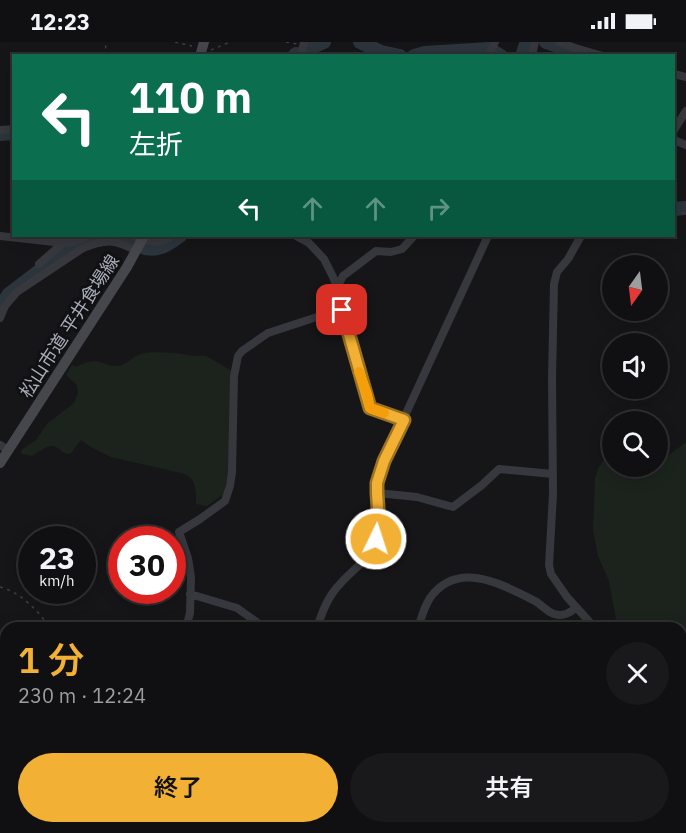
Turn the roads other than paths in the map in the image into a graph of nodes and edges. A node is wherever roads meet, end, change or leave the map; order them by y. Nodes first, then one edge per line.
1 (559, 42) edge
2 (576, 45) edge
3 (598, 54) edge
4 (686, 111) edge
5 (675, 128) edge
6 (22, 237) edge
7 (86, 237) edge
8 (140, 237) edge
9 (170, 237) edge
10 (298, 237) edge
11 (413, 237) edge
12 (488, 237) edge
13 (580, 237) edge
14 (66, 239) edge
15 (136, 251) junction
16 (60, 255) junction
17 (39, 264) dead end
18 (336, 290) junction
19 (0, 318) edge
20 (404, 420) junction
21 (4, 447) edge
22 (0, 463) edge
23 (553, 474) junction
24 (377, 493) junction
25 (190, 594) junction
26 (576, 608) junction
27 (188, 622) edge
28 (257, 622) edge
29 (319, 622) edge
30 (420, 622) edge
31 (589, 622) edge

1 - 2 street
2 - 3 street
4 - 5 street
6 - 14 street
7 - 14 street
8 - 9 street
8 - 15 street, 松山市道 平井食場線
10 - 18 street
11 - 18 street
12 - 20 street
13 - 23 street
14 - 16 street
15 - 16 street
15 - 21 street, 松山市道 平井食場線
16 - 17 street
16 - 19 street
18 - 20 street
18 - 25 street
20 - 24 street
21 - 22 street, 松山市道 平井食場線
23 - 24 street
23 - 26 street
24 - 29 street
25 - 27 street
25 - 28 street
26 - 30 street
26 - 31 street

